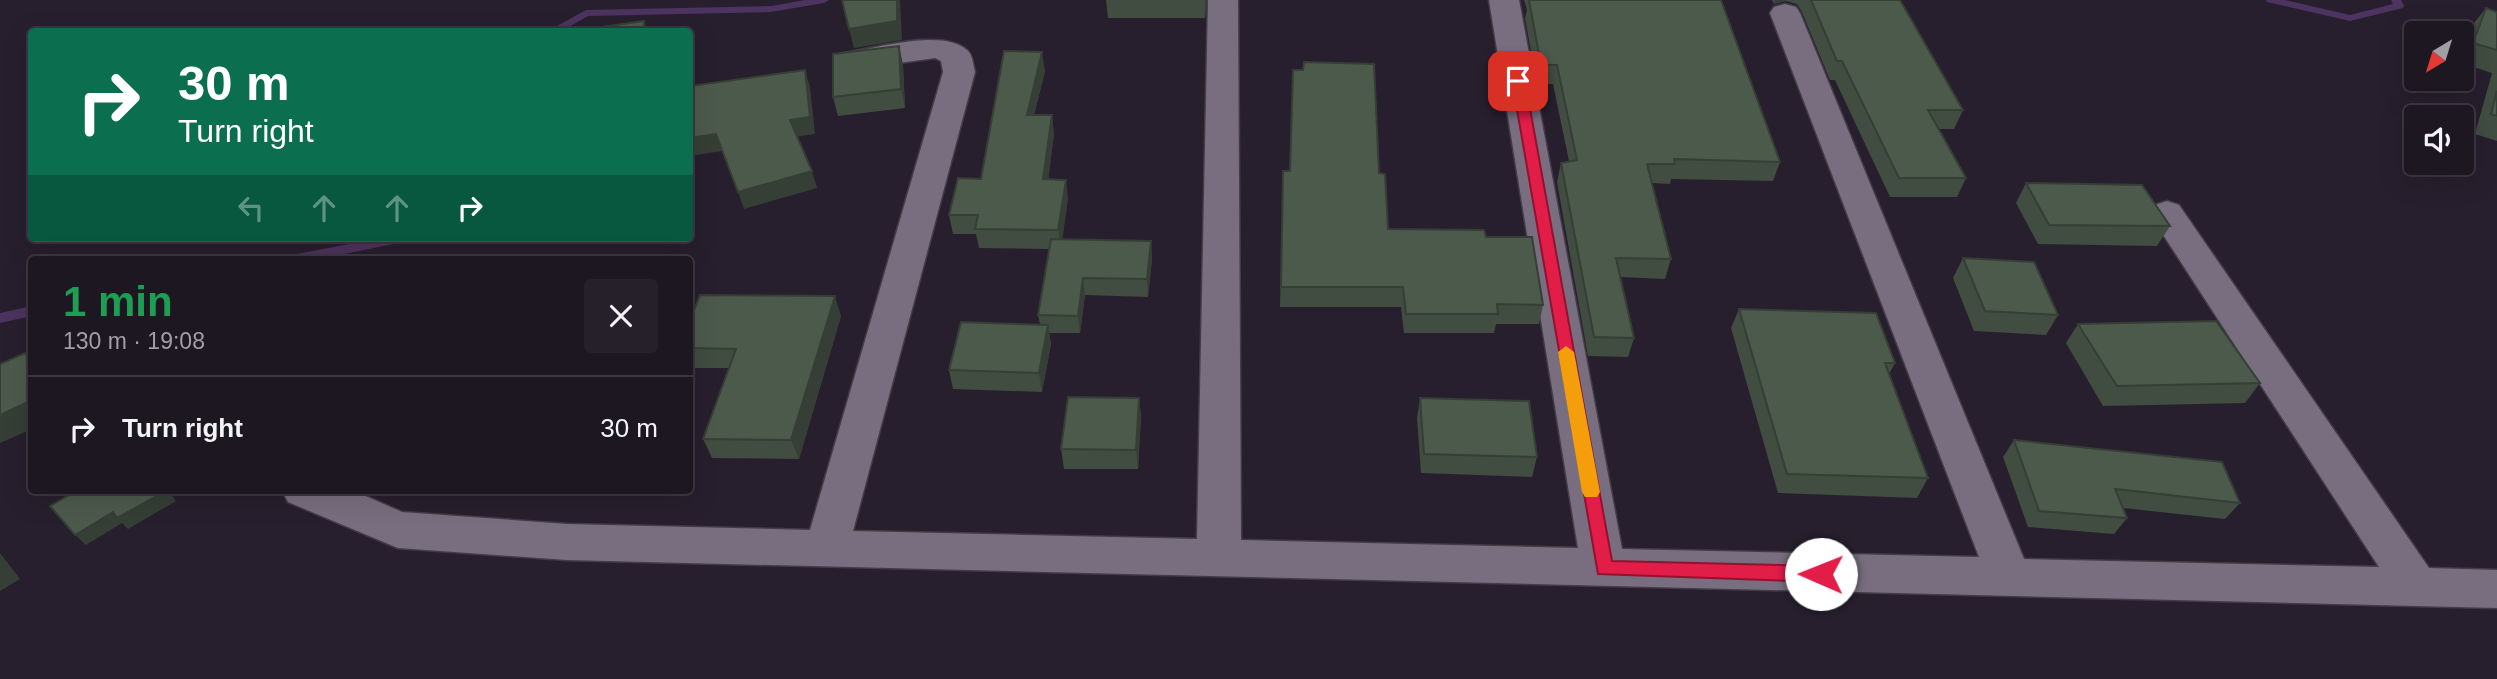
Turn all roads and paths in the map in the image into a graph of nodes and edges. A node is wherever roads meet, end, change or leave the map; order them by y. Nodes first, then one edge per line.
1 (1223, 0) edge
2 (1504, 0) edge
3 (1785, 13) dead end
4 (844, 62) edge
5 (2167, 213) dead end
6 (315, 494) edge
7 (826, 549) junction
8 (1219, 559) junction
9 (1605, 569) junction
10 (2010, 579) junction
11 (2416, 586) junction
12 (2497, 589) edge

1 - 8 street
2 - 9 street
3 - 10 street
4 - 7 street
5 - 11 street
6 - 7 street
7 - 8 street
8 - 9 street
9 - 10 street
10 - 11 street
11 - 12 street

